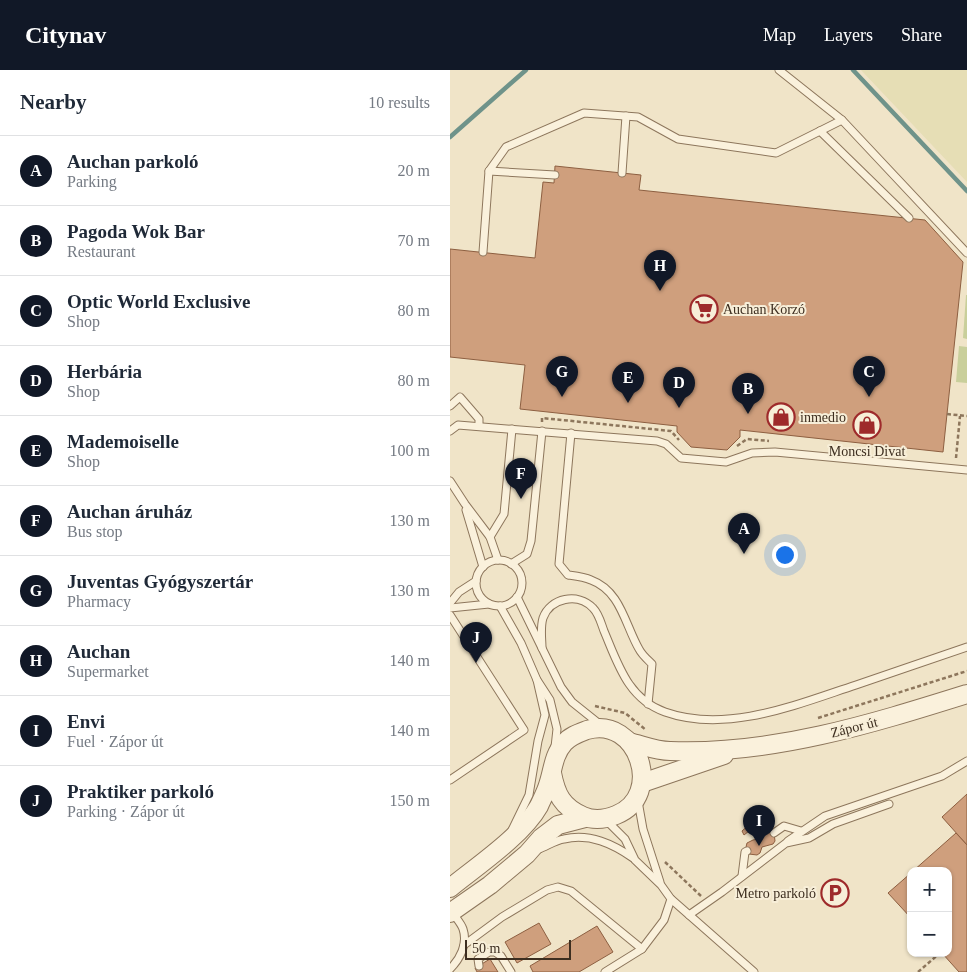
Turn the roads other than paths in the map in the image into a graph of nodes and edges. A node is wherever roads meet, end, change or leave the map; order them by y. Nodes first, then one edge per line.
1 (779, 70) edge
2 (626, 116) junction
3 (842, 120) junction
4 (820, 130) junction
5 (489, 171) junction
6 (622, 173) dead end
7 (555, 175) dead end
8 (909, 218) dead end
9 (483, 252) dead end
10 (967, 253) edge
11 (450, 406) edge
12 (450, 424) edge
13 (458, 425) junction
14 (479, 426) junction
15 (512, 429) junction
16 (450, 431) edge
17 (542, 431) junction
18 (572, 433) junction
19 (967, 470) edge
20 (450, 481) edge
21 (465, 504) junction
22 (490, 537) junction
23 (498, 560) junction
24 (511, 564) junction
25 (483, 567) junction
26 (476, 581) junction
27 (517, 597) junction
28 (450, 603) edge
29 (490, 604) junction
30 (500, 606) junction
31 (450, 608) edge
32 (450, 615) edge
33 (967, 647) edge
34 (542, 648) junction
35 (537, 680) junction
36 (967, 694) edge
37 (648, 704) junction
38 (606, 729) junction
39 (629, 742) junction
40 (739, 750) junction
41 (967, 761) edge
42 (553, 766) junction
43 (450, 780) edge
44 (639, 789) junction
45 (889, 804) dead end
46 (585, 818) junction
47 (604, 819) junction
48 (801, 831) junction
49 (774, 833) dead end
50 (506, 842) junction
51 (786, 843) junction
52 (747, 851) dead end
53 (527, 854) junction
54 (635, 860) junction
55 (742, 876) junction
56 (661, 885) junction
57 (450, 888) edge
58 (671, 899) junction
59 (451, 912) edge
60 (689, 915) junction
61 (464, 945) junction
62 (642, 949) junction
63 (479, 966) dead end
64 (450, 969) edge
65 (511, 972) edge
66 (605, 972) edge
67 (754, 972) edge

1 - 3 lane
2 - 4 lane
2 - 5 lane
2 - 6 lane
3 - 4 lane
3 - 10 lane
4 - 8 lane
5 - 7 lane
5 - 9 lane
11 - 14 lane
12 - 13 lane
13 - 14 lane
13 - 16 lane
14 - 15 lane
15 - 17 lane
15 - 22 lane
17 - 18 lane
17 - 24 lane
18 - 19 lane
18 - 37 lane
20 - 21 lane
21 - 22 lane
21 - 25 lane
22 - 23 lane
23 - 24 lane
23 - 25 lane
24 - 27 lane
25 - 26 lane
26 - 28 lane
26 - 29 lane
27 - 30 lane
27 - 34 lane
29 - 30 lane
29 - 31 lane
30 - 35 lane
32 - 43 lane
33 - 37 lane
34 - 37 lane
34 - 38 lane
35 - 42 lane
35 - 50 lane
36 - 40 street, Zápor út
38 - 39 street, Zápor út
38 - 42 street
39 - 40 street, Zápor út
39 - 44 street
40 - 44 street, Zápor út
41 - 48 lane
42 - 46 street
42 - 50 street
44 - 47 street, Zápor út
44 - 56 lane
45 - 51 lane
46 - 47 street, Zápor út
46 - 53 street, Zápor út
47 - 54 lane
48 - 49 lane
48 - 51 lane
50 - 57 street
51 - 55 lane
52 - 55 lane
53 - 54 lane
53 - 59 street, Zápor út
54 - 56 lane
55 - 60 lane
56 - 58 lane
58 - 60 lane
58 - 62 lane
59 - 61 lane
60 - 67 lane
61 - 62 lane
61 - 64 lane
62 - 66 lane
63 - 65 lane

